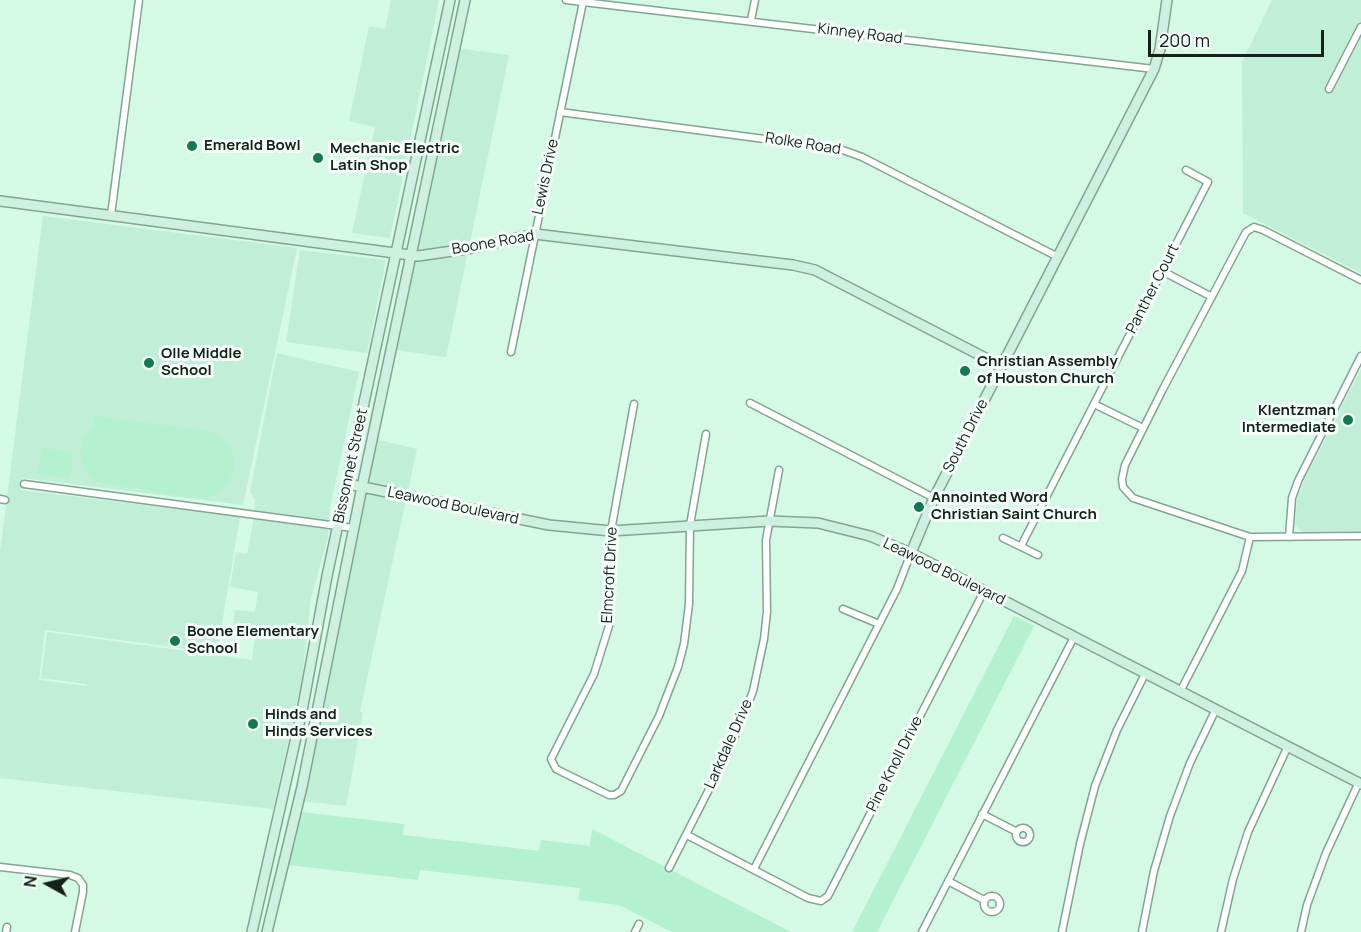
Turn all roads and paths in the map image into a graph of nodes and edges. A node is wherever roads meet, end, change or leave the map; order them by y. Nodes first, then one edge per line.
1 (140, 0) edge
2 (450, 0) edge
3 (465, 0) edge
4 (566, 0) edge
5 (755, 0) edge
6 (1167, 0) edge
7 (583, 2) junction
8 (751, 21) junction
9 (1361, 27) edge
10 (439, 49) junction
11 (454, 52) junction
12 (1154, 69) junction
13 (1329, 89) dead end
14 (560, 112) junction
15 (1186, 170) dead end
16 (0, 201) edge
17 (111, 215) junction
18 (534, 234) junction
19 (396, 254) junction
20 (412, 256) junction
21 (1058, 257) junction
22 (1162, 271) junction
23 (1361, 280) edge
24 (1212, 297) junction
25 (511, 352) dead end
26 (1361, 356) edge
27 (1001, 366) junction
28 (750, 403) dead end
29 (634, 404) dead end
30 (1094, 404) junction
31 (1143, 428) junction
32 (706, 434) dead end
33 (779, 470) dead end
34 (24, 484) dead end
35 (348, 484) junction
36 (362, 487) junction
37 (934, 498) junction
38 (769, 521) junction
39 (339, 525) junction
40 (690, 525) junction
41 (353, 528) junction
42 (611, 531) junction
43 (1361, 536) edge
44 (1250, 537) junction
45 (1289, 537) junction
46 (1003, 538) dead end
47 (1021, 546) junction
48 (911, 553) junction
49 (1038, 555) dead end
50 (984, 591) junction
51 (843, 609) dead end
52 (879, 624) junction
53 (316, 632) junction
54 (332, 634) junction
55 (1074, 637) junction
56 (1145, 674) junction
57 (1180, 692) junction
58 (1216, 709) junction
59 (1288, 746) junction
60 (1360, 783) edge
61 (982, 814) junction
62 (1017, 832) dead end
63 (687, 835) junction
64 (0, 867) edge
65 (669, 868) dead end
66 (754, 869) junction
67 (948, 881) junction
68 (984, 900) dead end
69 (639, 924) dead end
70 (75, 930) edge
71 (252, 932) edge
72 (267, 932) edge
73 (635, 932) edge
74 (922, 932) edge
75 (1062, 932) edge
76 (1142, 932) edge
77 (1221, 932) edge
78 (1301, 932) edge

1 - 17 street
2 - 10 street, Bissonnet Street
3 - 11 street, Bissonnet Street
4 - 7 street, Kinney Road
5 - 8 street
6 - 12 street, South Drive
7 - 8 street, Kinney Road
7 - 14 street, Lewis Drive
8 - 12 street, Kinney Road
9 - 13 street
10 - 11 street
10 - 19 street, Bissonnet Street
11 - 20 street, Bissonnet Street
12 - 21 street, South Drive
14 - 18 street, Lewis Drive
14 - 21 street, Rolke Road
15 - 22 street, Panther Court
16 - 17 street, Boone Road
17 - 19 street, Boone Road
18 - 20 street, Boone Road
18 - 25 street, Lewis Drive
18 - 27 street, Boone Road
19 - 20 street, Boone Road
19 - 35 street, Bissonnet Street
20 - 36 street, Bissonnet Street
21 - 27 street, South Drive
22 - 24 street
22 - 30 street, Panther Court
23 - 24 street
24 - 31 street
26 - 45 street
27 - 37 street, South Drive
28 - 37 street
29 - 42 street, Elmcroft Drive
30 - 31 street
30 - 47 street, Panther Court
31 - 44 street
32 - 40 street
33 - 38 street, Larkdale Drive
34 - 39 street
35 - 36 street, Leawood Boulevard
35 - 39 street, Bissonnet Street
36 - 41 street, Bissonnet Street
36 - 42 street, Leawood Boulevard
37 - 48 street, South Drive
38 - 40 street, Leawood Boulevard
38 - 48 street, Leawood Boulevard
38 - 63 street, Larkdale Drive
39 - 41 street
39 - 53 street, Bissonnet Street
40 - 42 street, Leawood Boulevard
40 - 42 street, Elmcroft Drive
41 - 54 street, Bissonnet Street
43 - 45 street
44 - 45 street
44 - 57 street
46 - 47 street
47 - 49 street
48 - 50 street, Leawood Boulevard
48 - 52 street, South Drive
50 - 55 street, Leawood Boulevard
50 - 66 street, Pine Knoll Drive
51 - 52 street
52 - 66 street, South Drive
53 - 54 street
53 - 71 street, Bissonnet Street
54 - 72 street, Bissonnet Street
55 - 56 street, Leawood Boulevard
55 - 61 street
56 - 57 street, Leawood Boulevard
56 - 75 street
57 - 58 street, Leawood Boulevard
58 - 59 street, Leawood Boulevard
58 - 76 street
59 - 60 street, Leawood Boulevard
59 - 77 street
60 - 78 street
61 - 62 street
61 - 67 street
63 - 65 street, Larkdale Drive
63 - 66 street, Pine Knoll Drive
64 - 70 street
67 - 68 street
67 - 74 street
69 - 73 street

